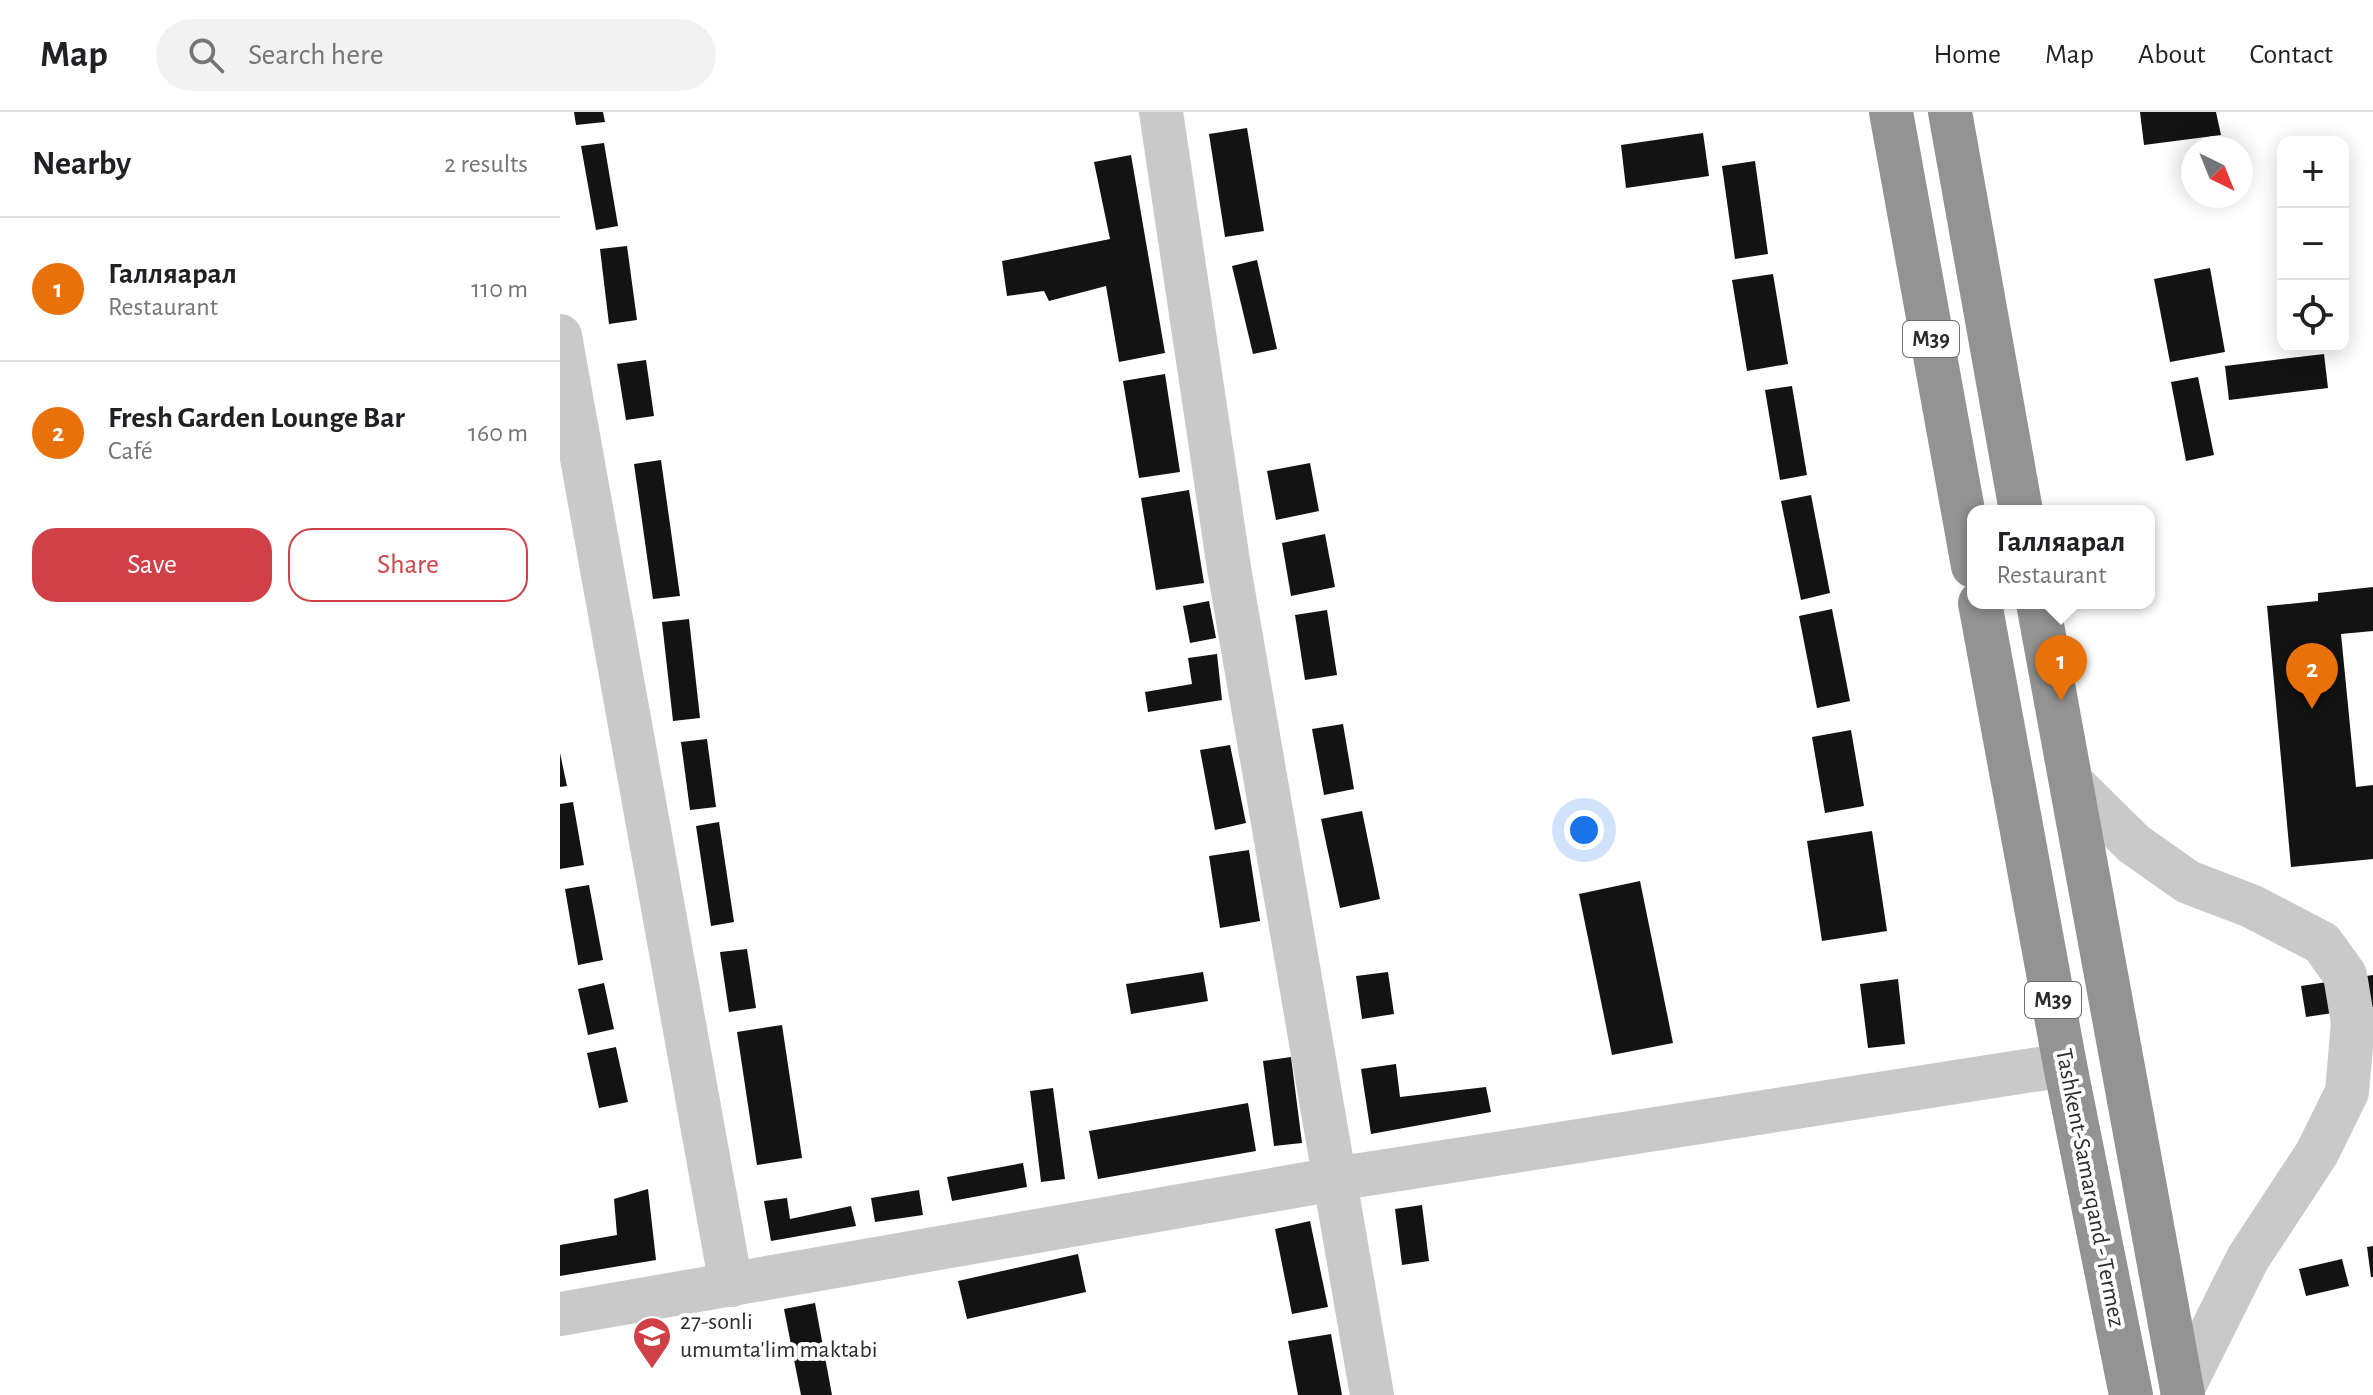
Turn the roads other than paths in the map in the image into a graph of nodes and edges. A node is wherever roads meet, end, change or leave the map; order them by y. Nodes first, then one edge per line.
1 (1161, 112) edge
2 (1891, 112) edge
3 (1950, 112) edge
4 (1983, 296) junction
5 (1926, 311) junction
6 (560, 336) edge
7 (2020, 505) edge
8 (1967, 533) edge
9 (1981, 609) edge
10 (2039, 609) edge
11 (2073, 784) junction
12 (2065, 1065) junction
13 (1335, 1179) junction
14 (731, 1285) junction
15 (560, 1314) edge
16 (2182, 1393) edge
17 (1372, 1395) edge
18 (2131, 1395) edge

1 - 13 street
2 - 5 highway, M39
3 - 4 highway, M39
4 - 5 highway, M39
4 - 7 highway, M39
5 - 8 highway, M39
6 - 14 street
9 - 12 highway, Tashkent-Samarqand - Termez / M39
10 - 11 highway, M39
11 - 16 highway, M39
11 - 16 street
12 - 13 street
12 - 18 highway, Tashkent-Samarqand - Termez / M39
13 - 14 street
13 - 17 street
14 - 15 street

